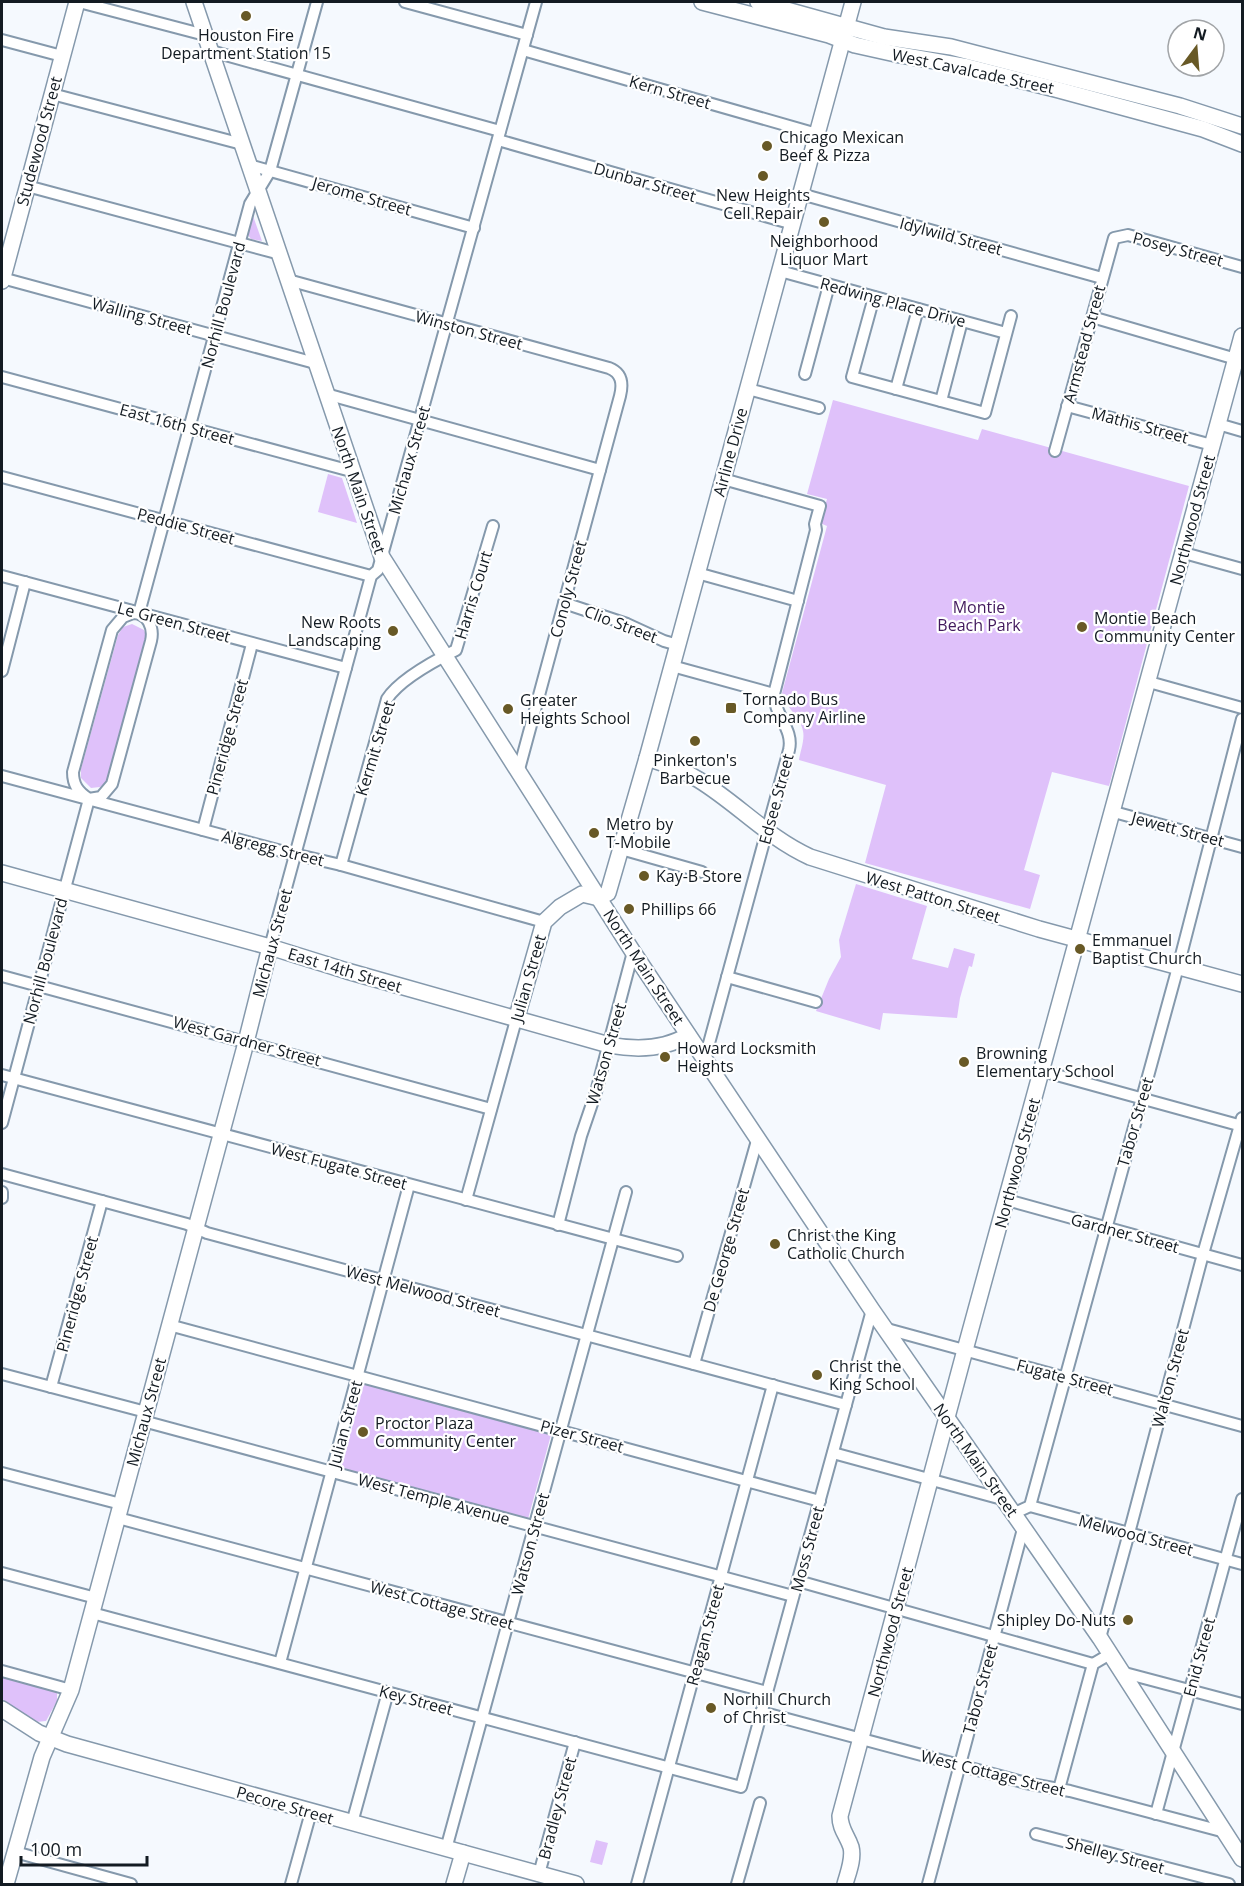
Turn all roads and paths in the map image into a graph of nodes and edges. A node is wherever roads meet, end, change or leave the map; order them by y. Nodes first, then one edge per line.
1 (78, 2) edge
2 (194, 2) edge
3 (317, 2) edge
4 (405, 2) edge
5 (536, 2) edge
6 (702, 2) edge
7 (758, 2) edge
8 (853, 2) edge
9 (845, 34) junction
10 (205, 35) junction
11 (527, 35) junction
12 (2, 40) edge
13 (523, 50) junction
14 (211, 51) junction
15 (62, 56) junction
16 (296, 74) junction
17 (1058, 82) junction
18 (52, 93) junction
19 (1179, 106) junction
20 (1175, 121) junction
21 (1242, 126) edge
22 (817, 134) junction
23 (499, 136) junction
24 (242, 144) junction
25 (1242, 144) edge
26 (249, 165) junction
27 (270, 171) junction
28 (27, 186) junction
29 (258, 191) junction
30 (801, 194) junction
31 (793, 224) junction
32 (474, 228) junction
33 (1114, 238) joint
34 (240, 243) junction
35 (6, 249) edge
36 (280, 254) junction
37 (1242, 267) edge
38 (780, 271) junction
39 (1102, 278) junction
40 (2, 280) edge
41 (288, 280) junction
42 (830, 285) junction
43 (874, 297) junction
44 (918, 309) junction
45 (1011, 316) dead end
46 (1092, 317) junction
47 (962, 321) junction
48 (447, 324) junction
49 (1006, 333) junction
50 (215, 335) junction
51 (1242, 336) edge
52 (1236, 358) junction
53 (315, 363) junction
54 (805, 374) dead end
55 (2, 377) edge
56 (748, 388) junction
57 (896, 389) junction
58 (326, 394) junction
59 (941, 401) junction
60 (618, 405) joint
61 (1068, 406) junction
62 (819, 408) dead end
63 (421, 420) junction
64 (1218, 424) junction
65 (189, 427) junction
66 (1242, 431) edge
67 (1212, 445) junction
68 (1055, 451) dead end
69 (600, 470) junction
70 (351, 471) junction
71 (2, 477) edge
72 (723, 480) junction
73 (164, 520) junction
74 (493, 526) dead end
75 (1184, 553) junction
76 (382, 557) junction
77 (1242, 569) edge
78 (697, 573) junction
79 (2, 576) edge
80 (370, 576) junction
81 (25, 582) junction
82 (798, 601) junction
83 (564, 603) junction
84 (139, 613) junction
85 (252, 644) junction
86 (678, 645) junction
87 (444, 656) junction
88 (672, 666) junction
89 (346, 668) junction
90 (2, 671) edge
91 (1149, 682) junction
92 (774, 694) junction
93 (1242, 708) edge
94 (1242, 719) edge
95 (647, 758) junction
96 (518, 773) junction
97 (2, 776) edge
98 (89, 799) junction
99 (1114, 812) junction
100 (203, 830) junction
101 (766, 831) junction
102 (1212, 839) junction
103 (1242, 847) edge
104 (621, 849) junction
105 (296, 854) junction
106 (341, 865) junction
107 (702, 872) dead end
108 (2, 873) edge
109 (63, 890) junction
110 (599, 898) junction
111 (544, 922) junction
112 (1078, 940) junction
113 (270, 947) junction
114 (633, 952) junction
115 (1178, 968) junction
116 (2, 976) edge
117 (727, 977) junction
118 (1242, 984) edge
119 (39, 986) junction
120 (816, 1002) dead end
121 (516, 1020) junction
122 (688, 1035) junction
123 (247, 1041) junction
124 (609, 1045) junction
125 (705, 1058) junction
126 (1042, 1071) junction
127 (2, 1075) edge
128 (14, 1078) junction
129 (1142, 1098) junction
130 (491, 1109) junction
131 (2, 1123) edge
132 (1242, 1123) edge
133 (221, 1134) junction
134 (758, 1137) junction
135 (2, 1174) edge
136 (410, 1185) junction
137 (2, 1192) edge
138 (626, 1192) dead end
139 (2, 1198) edge
140 (466, 1200) junction
141 (1007, 1200) junction
142 (102, 1201) junction
143 (558, 1225) junction
144 (1105, 1227) junction
145 (196, 1228) junction
146 (613, 1239) junction
147 (1203, 1254) junction
148 (677, 1256) dead end
149 (1242, 1265) edge
150 (384, 1280) junction
151 (872, 1311) junction
152 (169, 1325) junction
153 (886, 1329) junction
154 (586, 1334) junction
155 (965, 1350) junction
156 (694, 1364) junction
157 (2, 1374) edge
158 (358, 1376) junction
159 (1064, 1377) junction
160 (773, 1385) junction
161 (51, 1387) junction
162 (1163, 1404) junction
163 (846, 1405) junction
164 (144, 1417) junction
165 (947, 1419) junction
166 (1242, 1425) edge
167 (561, 1430) junction
168 (833, 1453) junction
169 (332, 1472) junction
170 (2, 1473) edge
171 (931, 1479) junction
172 (747, 1481) junction
173 (1002, 1499) junction
174 (1242, 1499) edge
175 (820, 1501) junction
176 (1030, 1506) junction
177 (119, 1511) junction
178 (1013, 1514) junction
179 (535, 1526) junction
180 (1023, 1529) junction
181 (1129, 1533) junction
182 (1226, 1560) junction
183 (1242, 1564) edge
184 (305, 1569) junction
185 (2, 1572) edge
186 (720, 1576) junction
187 (798, 1581) junction
188 (794, 1596) junction
189 (94, 1606) junction
190 (896, 1609) junction
191 (508, 1623) junction
192 (994, 1636) junction
193 (1100, 1638) junction
194 (1110, 1654) junction
195 (280, 1663) junction
196 (1093, 1664) junction
197 (2, 1671) edge
198 (695, 1672) junction
199 (1121, 1672) junction
200 (71, 1690) junction
201 (1190, 1690) junction
202 (388, 1692) junction
203 (767, 1692) junction
204 (1242, 1704) edge
205 (2, 1709) edge
206 (761, 1712) junction
207 (482, 1717) junction
208 (49, 1738) junction
209 (861, 1739) junction
210 (575, 1742) junction
211 (1173, 1753) junction
212 (960, 1765) junction
213 (669, 1767) junction
214 (741, 1787) joint
215 (1059, 1789) junction
216 (760, 1803) dead end
217 (311, 1812) junction
218 (1156, 1814) junction
219 (352, 1823) junction
220 (1225, 1832) junction
221 (1036, 1834) dead end
222 (446, 1849) junction
223 (15, 1852) junction
224 (463, 1853) junction
225 (1241, 1854) edge
226 (539, 1874) junction
227 (6, 1884) edge
228 (131, 1884) edge
229 (291, 1884) edge
230 (454, 1884) edge
231 (576, 1884) edge
232 (637, 1884) edge
233 (737, 1884) edge
234 (845, 1884) edge
235 (928, 1884) edge
236 (1228, 1884) edge

1 - 10 street
1 - 15 street, Studewood Street
2 - 10 street, North Main Street
3 - 16 street, Norhill Boulevard
4 - 11 street
5 - 11 street, Michaux Street
6 - 9 street, West Cavalcade Street
7 - 9 street, West Cavalcade Street
8 - 9 street, Airline Drive
9 - 17 street, West Cavalcade Street
9 - 17 street, West Cavalcade Street
9 - 22 street, Airline Drive
10 - 14 street, North Main Street
11 - 13 street, Michaux Street
12 - 15 street
13 - 22 street, Kern Street
13 - 23 street, Michaux Street
14 - 16 street, Dunbar Street
14 - 24 street, North Main Street
15 - 18 street, Studewood Street
16 - 23 street, Dunbar Street
16 - 27 street, Norhill Boulevard
17 - 19 street, West Cavalcade Street
17 - 20 street, West Cavalcade Street
18 - 24 street
18 - 28 street, Studewood Street
19 - 20 street
19 - 21 street, West Cavalcade Street
20 - 25 street, West Cavalcade Street
22 - 30 street, Airline Drive
23 - 31 street, Dunbar Street
23 - 32 street, Michaux Street
24 - 26 street, North Main Street
26 - 27 street, Jerome Street
26 - 29 street, North Main Street
27 - 29 street, Norhill Boulevard
27 - 32 street, Jerome Street
28 - 34 street
28 - 35 street, Studewood Street
29 - 34 street, Norhill Boulevard
29 - 36 street, North Main Street
30 - 31 street, Airline Drive
30 - 39 street, Idylwild Street
31 - 38 street, Airline Drive
32 - 48 street, Michaux Street
33 - 37 street, Posey Street
33 - 39 street, Armstead Street
34 - 36 street
34 - 50 street, Norhill Boulevard
35 - 40 street, Studewood Street
36 - 41 street, North Main Street
38 - 42 street, Redwing Place Drive
38 - 56 street, Airline Drive
39 - 46 street, Armstead Street
40 - 50 street, Walling Street
41 - 48 street, Winston Street
41 - 53 street, North Main Street
42 - 43 street, Redwing Place Drive
42 - 54 street
43 - 44 street, Redwing Place Drive
43 - 57 street
44 - 47 street, Redwing Place Drive
44 - 57 street
45 - 49 street
46 - 52 street
46 - 61 street, Armstead Street
47 - 49 street, Redwing Place Drive
47 - 59 street
48 - 60 street, Winston Street
48 - 63 street, Michaux Street
49 - 59 street
50 - 53 street, Walling Street
50 - 65 street, Norhill Boulevard
51 - 52 street, Northwood Street
52 - 64 street, Northwood Street
53 - 58 street, North Main Street
55 - 65 street, East 16th Street
56 - 62 street
56 - 72 street, Airline Drive
57 - 59 street
58 - 63 street
58 - 70 street, North Main Street
60 - 69 street, Conoly Street
61 - 67 street, Mathis Street
61 - 68 street, Armstead Street
63 - 69 street
63 - 76 street, Michaux Street
64 - 66 street
64 - 67 street, Northwood Street
65 - 70 street, East 16th Street
65 - 73 street, Norhill Boulevard
67 - 75 street, Northwood Street
69 - 83 street, Conoly Street
70 - 76 street, North Main Street
71 - 73 street, Peddie Street
72 - 78 street, Airline Drive
72 - 82 street
73 - 80 street, Peddie Street
73 - 84 street, Norhill Boulevard
74 - 87 street, Harris Court
75 - 77 street
75 - 91 street, Northwood Street
76 - 80 street, Michaux Street
76 - 87 street, North Main Street
78 - 82 street
78 - 86 street, Airline Drive
79 - 81 street, Le Green Street
80 - 89 street, Michaux Street
81 - 84 street, Le Green Street
81 - 90 street
82 - 92 street
83 - 86 street, Clio Street
83 - 96 street, Conoly Street
84 - 85 street, Le Green Street
84 - 98 street
84 - 98 street
85 - 89 street, Le Green Street
85 - 100 street, Pineridge Street
86 - 88 street, Airline Drive
87 - 96 street, North Main Street
87 - 106 street, Kermit Street
88 - 92 street
88 - 95 street, Airline Drive
89 - 105 street, Michaux Street
91 - 93 street
91 - 99 street, Northwood Street
92 - 101 street, Edsee Street
94 - 102 street, Tabor Street
95 - 101 street, West Patton Street
95 - 104 street, Airline Drive
96 - 110 street, North Main Street
97 - 98 street, Algregg Street
98 - 100 street, Algregg Street
98 - 109 street, Norhill Boulevard
99 - 102 street, Jewett Street
99 - 112 street, Northwood Street
100 - 105 street, Algregg Street
101 - 112 street, West Patton Street
101 - 117 street, Edsee Street
102 - 103 street, Jewett Street
102 - 115 street, Tabor Street
104 - 107 street
104 - 110 street, Airline Drive
105 - 106 street, Algregg Street
105 - 113 street, Michaux Street
106 - 111 street, Algregg Street
108 - 109 street, East 14th Street
109 - 113 street, East 14th Street
109 - 119 street, Norhill Boulevard
110 - 111 street, Julian Street
110 - 114 street, North Main Street
111 - 121 street, Julian Street
112 - 115 street, West Patton Street
112 - 126 street, Northwood Street
113 - 121 street, East 14th Street
113 - 123 street, Michaux Street
114 - 122 street, North Main Street
114 - 124 street, Watson Street
115 - 118 street, West Patton Street
115 - 129 street, Tabor Street
116 - 119 street, West Gardner Street
117 - 120 street
117 - 125 street, Edsee Street
119 - 123 street, West Gardner Street
119 - 128 street, Norhill Boulevard
121 - 124 street, East 14th Street
121 - 130 street, Julian Street
122 - 124 street, East 14th Street
122 - 125 street, North Main Street
123 - 130 street, West Gardner Street
123 - 133 street, Michaux Street
124 - 143 street, Watson Street
125 - 134 street, North Main Street
126 - 129 street
126 - 141 street, Northwood Street
127 - 128 street, West Fugate Street
128 - 131 street, Norhill Boulevard
128 - 133 street, West Fugate Street
129 - 132 street
129 - 144 street, Tabor Street
130 - 140 street, Julian Street
132 - 147 street, Walton Street
133 - 136 street, West Fugate Street
133 - 145 street, Michaux Street
134 - 151 street, North Main Street
134 - 156 street, De George Street
135 - 142 street, West Melwood Street
136 - 140 street, West Fugate Street
136 - 150 street, Julian Street
137 - 139 street
138 - 146 street, Watson Street
140 - 143 street, West Fugate Street
141 - 144 street, Gardner Street
141 - 155 street, Northwood Street
142 - 145 street, West Melwood Street
142 - 161 street, Pineridge Street
143 - 146 street, West Fugate Street
144 - 147 street, Gardner Street
144 - 159 street, Tabor Street
145 - 150 street, West Melwood Street
145 - 152 street, Michaux Street
146 - 148 street, West Fugate Street
146 - 154 street, Watson Street
147 - 149 street, Gardner Street
147 - 162 street, Walton Street
150 - 154 street, West Melwood Street
150 - 158 street, Julian Street
151 - 153 street, North Main Street
151 - 163 street, Moss Street
152 - 158 street, Pizer Street
152 - 164 street, Michaux Street
153 - 155 street, Fugate Street
153 - 165 street, North Main Street
154 - 156 street, West Melwood Street
154 - 167 street, Watson Street
155 - 159 street, Fugate Street
155 - 165 street, Northwood Street
156 - 160 street, West Melwood Street
157 - 161 street, West Temple Avenue
158 - 167 street, Pizer Street
158 - 169 street, Julian Street
159 - 162 street, Fugate Street
159 - 176 street, Tabor Street
160 - 163 street, West Melwood Street
160 - 172 street, Reagan Street
161 - 164 street, West Temple Avenue
162 - 166 street, Fugate Street
162 - 181 street, Walton Street
163 - 168 street, Moss Street
164 - 169 street, West Temple Avenue
164 - 177 street, Michaux Street
165 - 171 street, Northwood Street
165 - 173 street, North Main Street
167 - 172 street, Pizer Street
167 - 179 street, Watson Street
168 - 171 street
168 - 175 street, Moss Street
169 - 179 street, West Temple Avenue
169 - 184 street, Julian Street
170 - 177 street, West Cottage Street
171 - 173 street
171 - 190 street, Northwood Street
172 - 175 street, Pizer Street
172 - 186 street, Reagan Street
173 - 178 street, North Main Street
174 - 182 street, Enid Street
175 - 187 street, Moss Street
176 - 178 street
176 - 181 street, Melwood Street
177 - 184 street, West Cottage Street
177 - 189 street, Michaux Street
178 - 180 street, North Main Street
179 - 186 street, West Temple Avenue
179 - 191 street, Watson Street
180 - 192 street, Tabor Street
180 - 193 street, North Main Street
181 - 182 street, Melwood Street
181 - 193 street, Walton Street
182 - 183 street, Melwood Street
182 - 201 street, Enid Street
184 - 191 street, West Cottage Street
184 - 195 street, Julian Street
185 - 189 street, Key Street
186 - 188 street, West Temple Avenue
186 - 198 street, Reagan Street
187 - 188 street, Moss Street
187 - 190 street
188 - 203 street, Moss Street
189 - 195 street, Key Street
189 - 200 street, Michaux Street
190 - 192 street
190 - 209 street, Northwood Street
191 - 198 street, West Cottage Street
191 - 207 street, Watson Street
192 - 196 street
192 - 212 street, Tabor Street
193 - 194 street, North Main Street
194 - 196 street
194 - 199 street, North Main Street
195 - 202 street, Key Street
196 - 215 street
197 - 200 street
198 - 203 street, West Cottage Street
198 - 213 street, Reagan Street
199 - 201 street
199 - 211 street, North Main Street
200 - 208 street, Michaux Street
201 - 204 street
201 - 211 street, Enid Street
202 - 207 street, Key Street
202 - 219 street
203 - 206 street, Moss Street
205 - 208 street, Pecore Street
206 - 209 street, West Cottage Street
206 - 214 street, Moss Street
207 - 210 street, Key Street
207 - 222 street, Watson Street
208 - 217 street, Pecore Street
208 - 223 street, Michaux Street
209 - 212 street, West Cottage Street
209 - 234 street, Northwood Street
210 - 213 street, Key Street
210 - 226 street, Bradley Street
211 - 218 street, Enid Street
211 - 220 street, North Main Street
212 - 215 street, West Cottage Street
212 - 235 street, Tabor Street
213 - 214 street, Key Street
213 - 232 street, Reagan Street
215 - 218 street, West Cottage Street
216 - 233 street
217 - 219 street, Pecore Street
217 - 229 street
218 - 220 street, West Cottage Street
219 - 222 street, Pecore Street
220 - 225 street, North Main Street
221 - 236 street, Shelley Street
222 - 224 street, Pecore Street
223 - 227 street, Michaux Street
223 - 228 street
224 - 226 street, Pecore Street
224 - 230 street
226 - 231 street, Pecore Street

